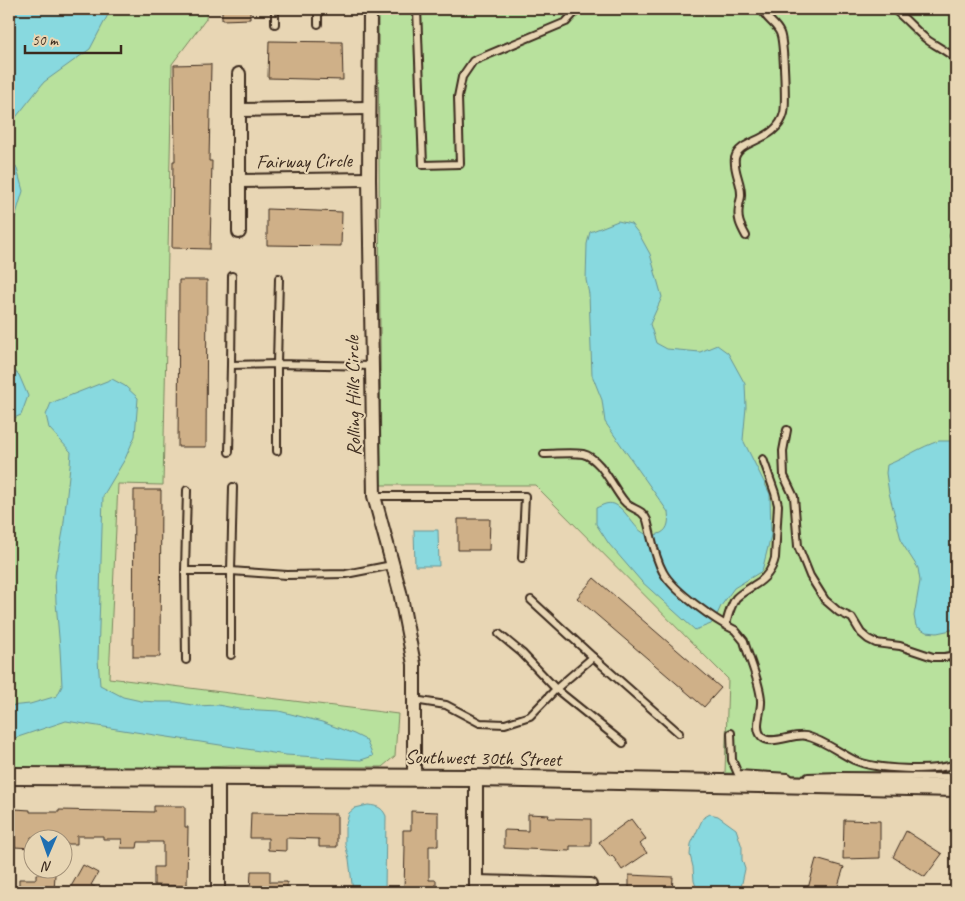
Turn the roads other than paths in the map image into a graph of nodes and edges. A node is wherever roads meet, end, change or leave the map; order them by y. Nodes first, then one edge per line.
1 (275, 9) edge
2 (318, 9) edge
3 (370, 9) edge
4 (417, 9) edge
5 (578, 9) edge
6 (762, 9) edge
7 (892, 9) edge
8 (275, 24) dead end
9 (318, 24) dead end
10 (956, 59) edge
11 (239, 74) dead end
12 (369, 108) junction
13 (239, 110) junction
14 (369, 179) junction
15 (239, 181) junction
16 (239, 232) dead end
17 (746, 236) dead end
18 (232, 276) dead end
19 (279, 278) dead end
20 (277, 364) junction
21 (231, 365) junction
22 (372, 366) junction
23 (787, 430) dead end
24 (276, 450) dead end
25 (229, 452) dead end
26 (544, 454) dead end
27 (764, 459) dead end
28 (234, 487) dead end
29 (186, 490) dead end
30 (374, 496) junction
31 (522, 558) dead end
32 (392, 565) junction
33 (185, 571) junction
34 (231, 571) junction
35 (531, 600) dead end
36 (726, 624) junction
37 (499, 634) dead end
38 (231, 655) dead end
39 (956, 655) edge
40 (593, 657) junction
41 (186, 660) dead end
42 (556, 689) junction
43 (414, 700) junction
44 (680, 733) dead end
45 (731, 733) dead end
46 (623, 743) dead end
47 (956, 764) edge
48 (9, 776) edge
49 (218, 777) junction
50 (792, 777) dead end
51 (801, 777) dead end
52 (956, 777) edge
53 (414, 778) junction
54 (476, 778) junction
55 (956, 788) edge
56 (590, 885) dead end
57 (476, 887) edge
58 (218, 892) edge

1 - 8 lane
2 - 9 lane
3 - 12 street, Rolling Hills Circle
4 - 5 lane
6 - 17 lane
7 - 10 lane
11 - 13 street, Fairway Circle
12 - 13 street
12 - 14 street, Rolling Hills Circle
13 - 15 street, Fairway Circle
14 - 15 street, Fairway Circle
14 - 22 street, Rolling Hills Circle
15 - 16 street, Fairway Circle
18 - 21 lane
19 - 20 lane
20 - 21 lane
20 - 22 lane
20 - 24 lane
21 - 25 lane
22 - 30 street, Rolling Hills Circle
23 - 39 lane
26 - 36 lane
27 - 36 lane
28 - 34 lane
29 - 33 lane
30 - 31 lane
30 - 32 street, Rolling Hills Circle
32 - 34 lane
32 - 43 street, Rolling Hills Circle
33 - 34 lane
33 - 41 lane
34 - 38 lane
35 - 40 lane
36 - 47 lane
37 - 42 lane
40 - 42 lane
40 - 44 lane
42 - 43 lane
42 - 46 lane
43 - 53 street, Rolling Hills Circle
45 - 50 lane
48 - 49 street, Southwest 30th Street
49 - 53 street, Southwest 30th Street
49 - 58 street
51 - 52 lane
53 - 54 street, Southwest 30th Street
54 - 55 street, Southwest 30th Street
54 - 57 street
56 - 57 street

